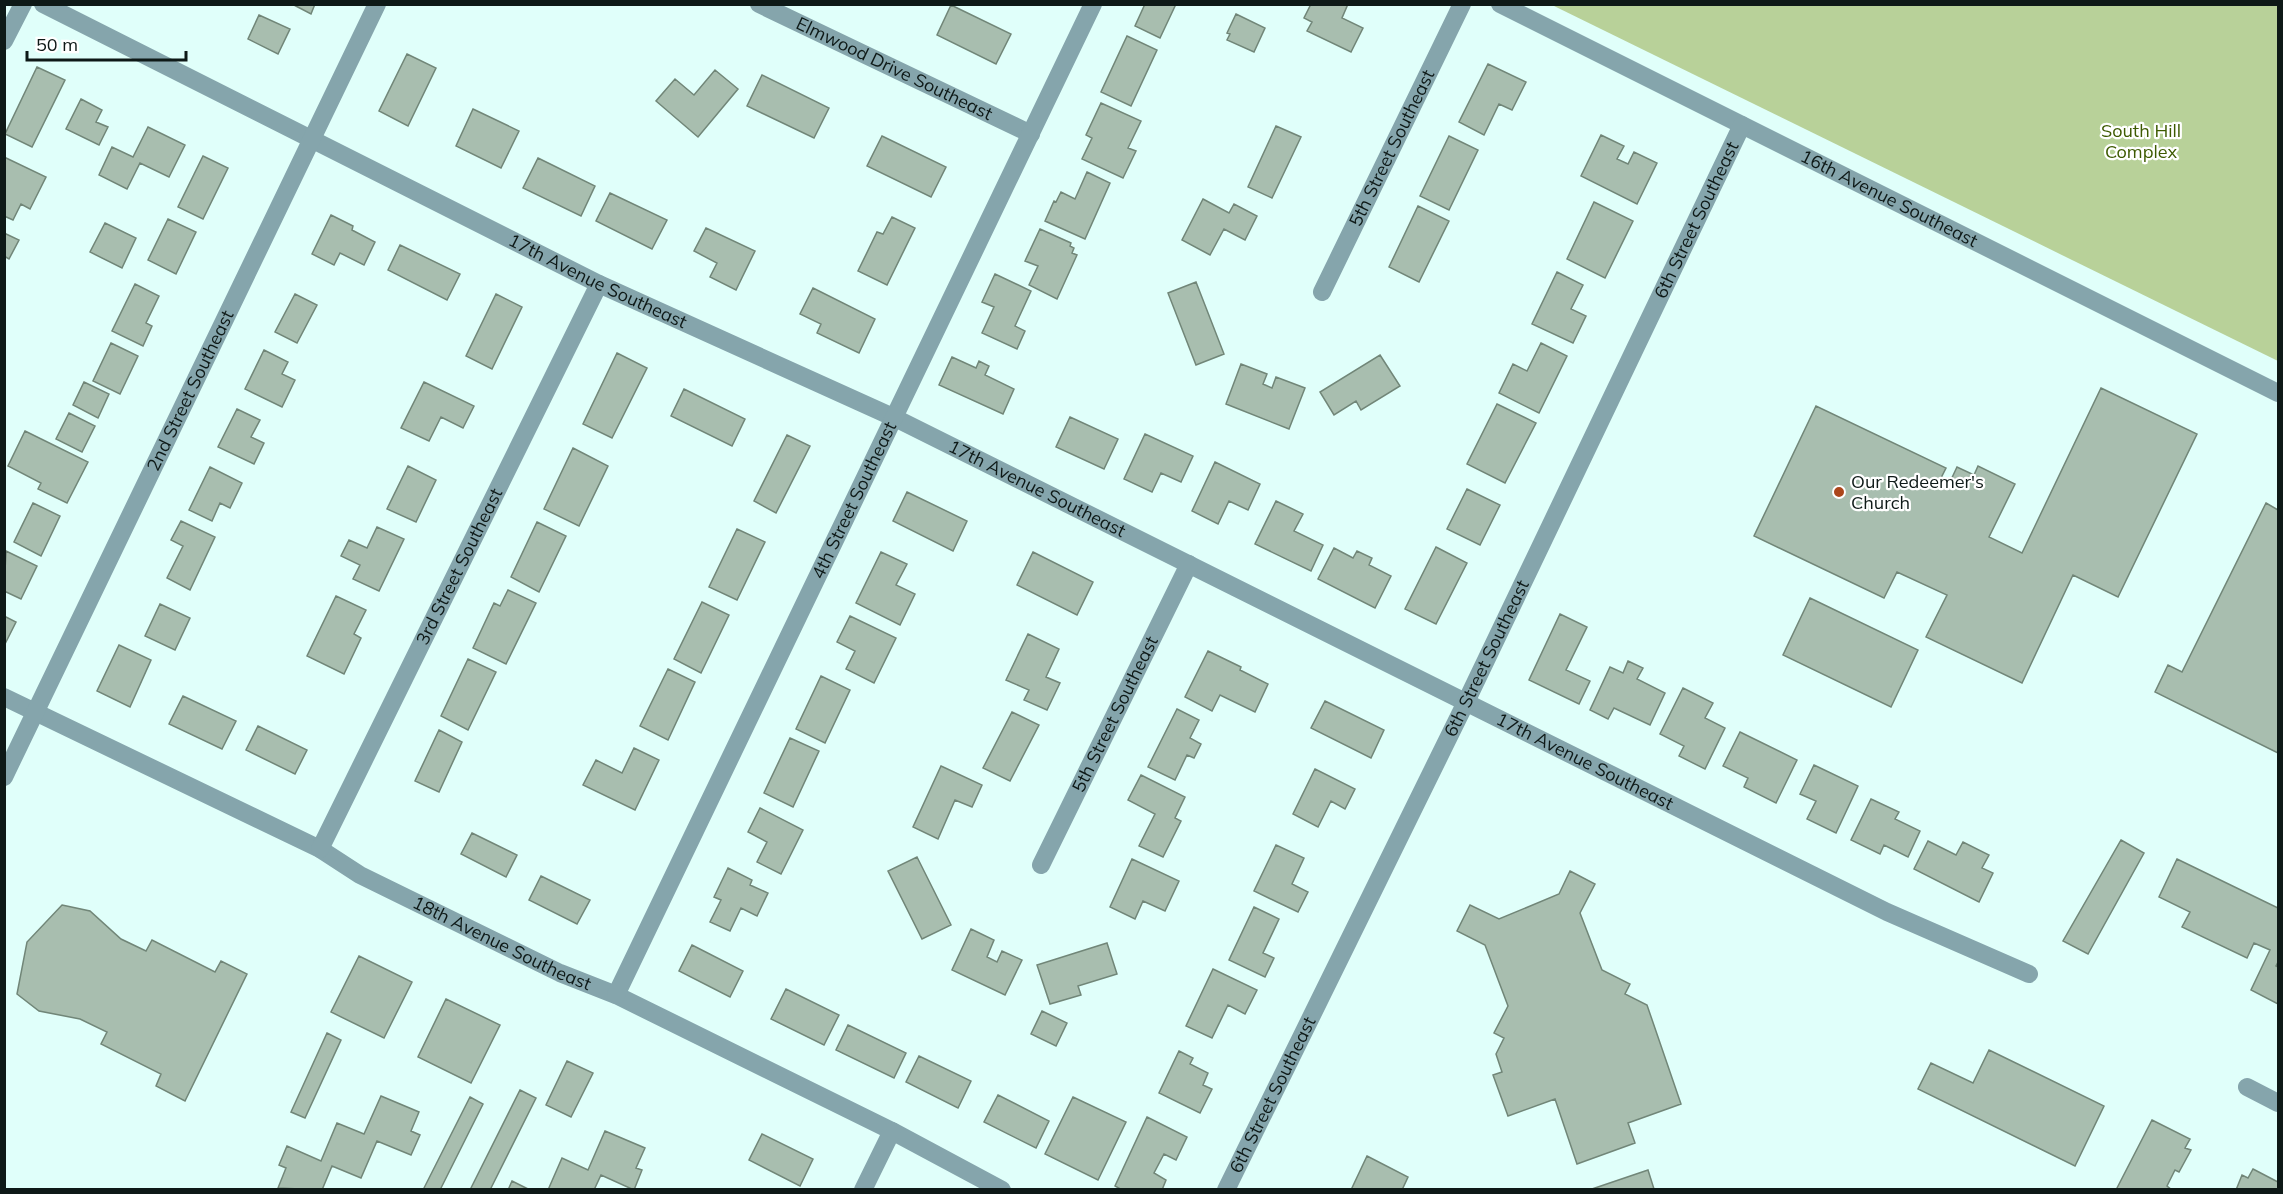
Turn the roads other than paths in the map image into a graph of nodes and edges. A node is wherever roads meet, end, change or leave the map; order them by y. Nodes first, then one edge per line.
1 (23, 4) edge
2 (43, 4) edge
3 (377, 4) edge
4 (759, 4) edge
5 (1093, 4) edge
6 (1462, 4) edge
7 (1500, 4) edge
8 (4, 42) edge
9 (1742, 125) junction
10 (1031, 134) junction
11 (310, 140) junction
12 (599, 284) junction
13 (1322, 292) dead end
14 (2278, 393) edge
15 (895, 418) junction
16 (1189, 564) junction
17 (4, 697) edge
18 (1466, 702) junction
19 (36, 712) junction
20 (4, 777) edge
21 (320, 849) junction
22 (1041, 865) dead end
23 (2029, 974) dead end
24 (616, 995) junction
25 (2247, 1087) dead end
26 (2278, 1103) edge
27 (892, 1131) junction
28 (863, 1190) edge
29 (1002, 1190) edge
30 (1226, 1190) edge

1 - 8 street
2 - 11 street, 17th Avenue Southeast
3 - 11 street, 2nd Street Southeast
4 - 10 street, Elmwood Drive Southeast
5 - 10 street, 4th Street Southeast
6 - 13 street, 5th Street Southeast
7 - 9 street, 16th Avenue Southeast
9 - 14 street, 16th Avenue Southeast
9 - 18 street, 6th Street Southeast
10 - 15 street, 4th Street Southeast
11 - 12 street, 17th Avenue Southeast
11 - 19 street, 2nd Street Southeast
12 - 15 street, 17th Avenue Southeast
12 - 21 street, 3rd Street Southeast
15 - 16 street, 17th Avenue Southeast
15 - 24 street, 4th Street Southeast
16 - 18 street, 17th Avenue Southeast
16 - 22 street, 5th Street Southeast
17 - 19 street, 18th Avenue Southeast
18 - 23 street, 17th Avenue Southeast
18 - 30 street, 6th Street Southeast
19 - 20 street, 2nd Street Southeast
19 - 21 street, 18th Avenue Southeast
21 - 24 street, 18th Avenue Southeast
24 - 27 street, 18th Avenue Southeast
25 - 26 street
27 - 28 street
27 - 29 street, 18th Avenue Southeast

